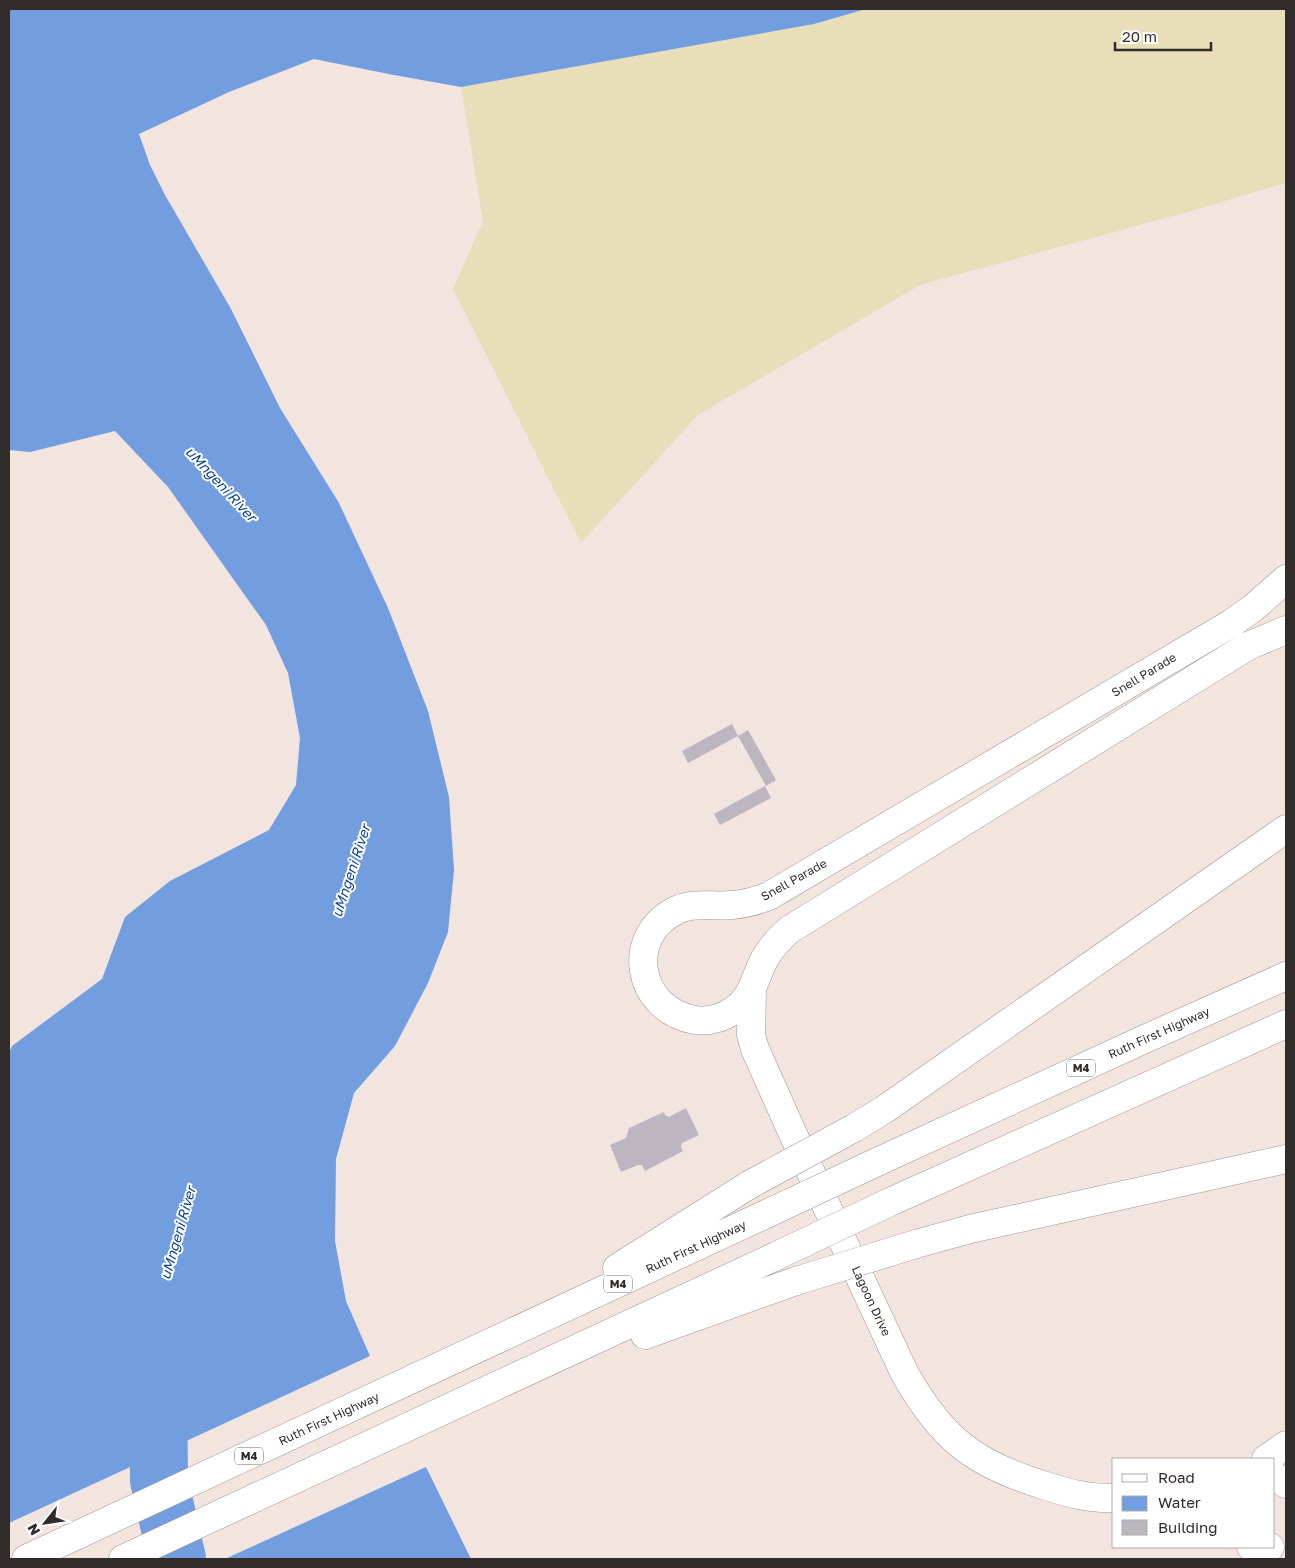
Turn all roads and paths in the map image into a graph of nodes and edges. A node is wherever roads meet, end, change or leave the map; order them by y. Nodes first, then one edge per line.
1 (1286, 579) edge
2 (1286, 630) edge
3 (1286, 829) edge
4 (1286, 976) edge
5 (752, 991) junction
6 (1286, 1024) edge
7 (1286, 1159) edge
8 (512, 1333) junction
9 (490, 1390) junction
10 (1286, 1445) edge
11 (1267, 1458) edge
12 (1275, 1477) edge
13 (1286, 1484) edge
14 (1112, 1498) edge
15 (1286, 1537) edge
16 (1275, 1544) edge
17 (26, 1559) edge
18 (124, 1559) edge

1 - 5 main road, Snell Parade
2 - 5 main road, Snell Parade
3 - 8 main road, bridge
4 - 8 main road, Ruth First Highway / M4, bridge
5 - 14 main road, Lagoon Drive
6 - 9 main road, bridge
7 - 9 main road, bridge
8 - 17 main road, Ruth First Highway / M4
9 - 18 main road
10 - 11 main road
12 - 13 main road
15 - 16 main road

